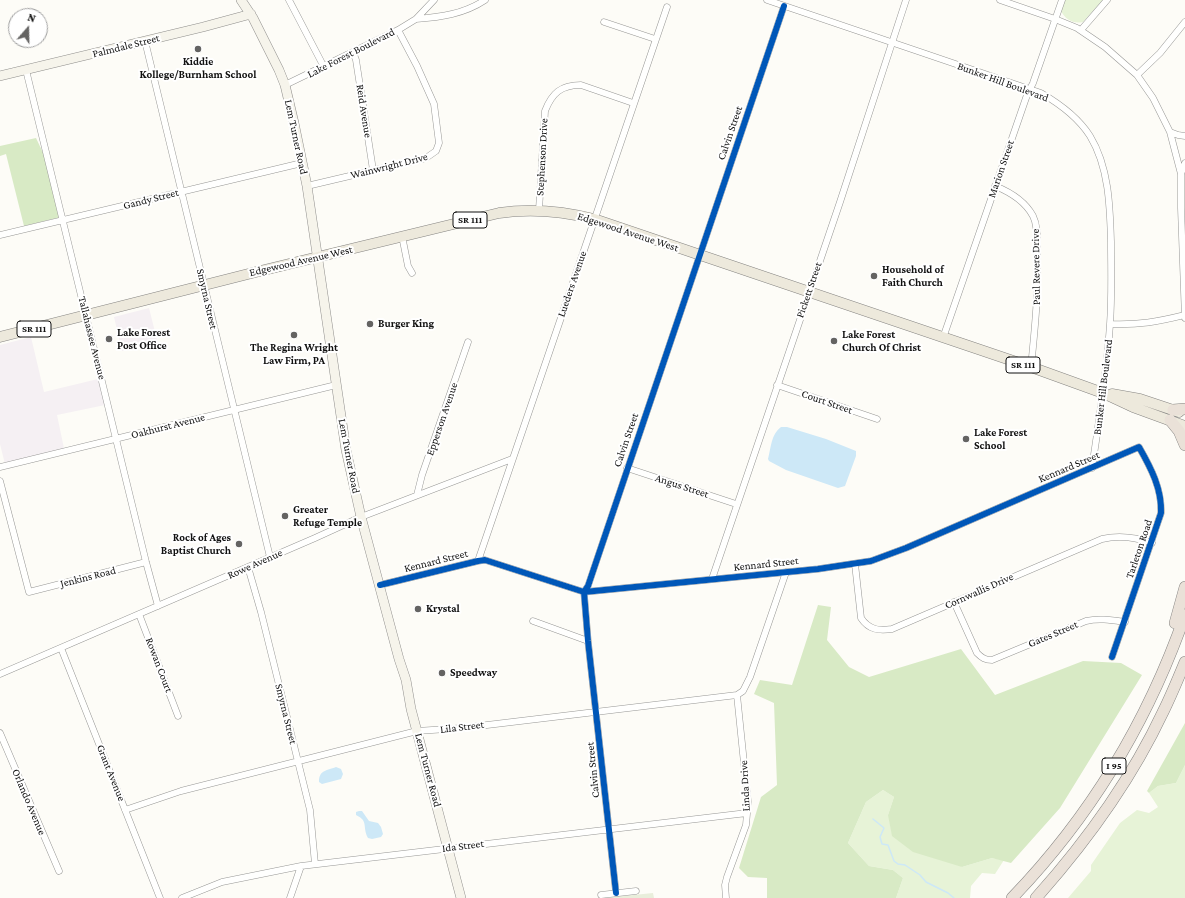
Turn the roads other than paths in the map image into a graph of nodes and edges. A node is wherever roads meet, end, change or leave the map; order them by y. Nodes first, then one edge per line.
1 (241, 0) edge
2 (248, 0) edge
3 (289, 0) edge
4 (434, 0) edge
5 (485, 0) edge
6 (767, 0) edge
7 (906, 0) edge
8 (1000, 0) edge
9 (1062, 0) edge
10 (1107, 0) edge
11 (777, 2) edge
12 (784, 6) junction
13 (667, 7) dead end
14 (251, 14) junction
15 (416, 19) junction
16 (1055, 19) junction
17 (604, 22) dead end
18 (1185, 22) edge
19 (398, 30) junction
20 (1081, 30) junction
21 (655, 39) junction
22 (145, 41) junction
23 (891, 43) junction
24 (353, 52) junction
25 (324, 67) junction
26 (26, 70) junction
27 (1137, 75) junction
28 (0, 76) edge
29 (285, 85) junction
30 (1030, 90) junction
31 (634, 103) junction
32 (1170, 132) junction
33 (1185, 136) edge
34 (302, 163) junction
35 (1185, 163) edge
36 (373, 170) junction
37 (1181, 174) junction
38 (307, 186) junction
39 (995, 186) junction
40 (181, 191) junction
41 (539, 210) junction
42 (64, 220) junction
43 (594, 220) junction
44 (0, 235) edge
45 (402, 236) junction
46 (699, 255) junction
47 (318, 257) junction
48 (412, 273) dead end
49 (204, 286) junction
50 (809, 292) junction
51 (86, 316) junction
52 (1185, 316) edge
53 (1110, 324) junction
54 (0, 337) edge
55 (943, 338) junction
56 (468, 342) dead end
57 (1031, 367) junction
58 (336, 385) junction
59 (777, 385) junction
60 (1103, 393) junction
61 (1185, 409) edge
62 (234, 410) junction
63 (1185, 414) edge
64 (1172, 415) junction
65 (878, 419) dead end
66 (1185, 426) edge
67 (117, 439) junction
68 (1185, 445) edge
69 (1139, 447) joint
70 (512, 459) junction
71 (0, 467) edge
72 (627, 468) junction
73 (1092, 468) junction
74 (0, 481) edge
75 (417, 495) junction
76 (736, 504) junction
77 (361, 517) junction
78 (1152, 543) junction
79 (270, 557) junction
80 (478, 561) junction
81 (146, 562) junction
82 (855, 564) junction
83 (248, 566) junction
84 (786, 572) junction
85 (712, 579) junction
86 (380, 585) junction
87 (1185, 587) edge
88 (584, 592) junction
89 (954, 602) junction
90 (158, 606) junction
91 (139, 614) junction
92 (1185, 615) edge
93 (533, 621) dead end
94 (1124, 622) junction
95 (588, 641) junction
96 (61, 648) junction
97 (1112, 657) dead end
98 (1185, 662) edge
99 (0, 674) edge
100 (1185, 675) edge
101 (737, 695) junction
102 (596, 711) junction
103 (1162, 714) junction
104 (1143, 715) junction
105 (178, 716) dead end
106 (417, 731) junction
107 (0, 733) edge
108 (298, 761) junction
109 (125, 810) junction
110 (748, 813) junction
111 (610, 829) junction
112 (448, 848) junction
113 (315, 864) junction
114 (301, 866) junction
115 (58, 871) dead end
116 (636, 891) dead end
117 (616, 893) junction
118 (601, 895) dead end
119 (160, 898) edge
120 (182, 898) edge
121 (290, 898) edge
122 (461, 898) edge
123 (726, 898) edge
124 (1012, 898) edge
125 (1036, 898) edge

1 - 14 main road, Lem Turner Road
2 - 14 main road, Lem Turner Road
3 - 25 street
4 - 15 street, Lake Forest Boulevard
5 - 15 street, Lake Forest Boulevard
6 - 11 street, Bunker Hill Boulevard
7 - 23 street, Pickett Street
8 - 16 street
9 - 16 street, Marion Street
10 - 20 street
11 - 12 street, Bunker Hill Boulevard
12 - 23 street, Bunker Hill Boulevard
12 - 46 street, Calvin Street
13 - 21 street, Lueders Avenue
14 - 22 main road, Palmdale Street
14 - 29 main road, Lem Turner Road
15 - 19 street, Lake Forest Boulevard
16 - 20 street
16 - 30 street, Marion Street
17 - 21 street
18 - 27 street
19 - 24 street, Lake Forest Boulevard
19 - 36 street, Wainwright Drive
20 - 27 street
21 - 31 street, Lueders Avenue
22 - 26 main road, Palmdale Street
22 - 40 street, Smyrna Street
23 - 30 street, Bunker Hill Boulevard
23 - 50 street, Pickett Street
24 - 25 street, Lake Forest Boulevard
24 - 36 street, Reid Avenue
25 - 29 street, Lake Forest Boulevard
26 - 28 main road, Palmdale Street
26 - 42 street, Tallahassee Avenue
27 - 32 street
29 - 34 main road, Lem Turner Road
30 - 39 street, Marion Street
30 - 53 street, Bunker Hill Boulevard
31 - 41 street, Stephenson Drive
31 - 43 street, Lueders Avenue
32 - 33 street
32 - 37 street
34 - 38 main road, Lem Turner Road
34 - 40 street, Gandy Street
35 - 37 street
36 - 38 street, Wainwright Drive
37 - 52 street
38 - 47 main road, Lem Turner Road
39 - 55 street, Marion Street
39 - 57 street, Paul Revere Drive
40 - 42 street, Gandy Street
40 - 49 street, Smyrna Street
41 - 43 main road, Edgewood Avenue West / SR 111
41 - 45 main road, Edgewood Avenue West / SR 111
42 - 44 street, Gandy Street
42 - 51 street, Tallahassee Avenue
43 - 46 main road, Edgewood Avenue West / SR 111
43 - 70 street, Lueders Avenue
45 - 47 main road, Edgewood Avenue West / SR 111
45 - 48 street
46 - 50 main road, Edgewood Avenue West / SR 111
46 - 72 street, Calvin Street
47 - 49 main road, Edgewood Avenue West / SR 111
47 - 58 main road, Lem Turner Road
49 - 51 main road, Edgewood Avenue West / SR 111
49 - 62 street, Smyrna Street
50 - 55 main road, Edgewood Avenue West / SR 111
50 - 59 street, Pickett Street
51 - 54 main road, Edgewood Avenue West / SR 111
51 - 67 street, Tallahassee Avenue
52 - 53 street
53 - 60 street, Bunker Hill Boulevard
55 - 57 main road, Edgewood Avenue West / SR 111
56 - 75 street, Epperson Avenue
57 - 60 main road, Edgewood Avenue West / SR 111
58 - 62 street, Oakhurst Avenue
58 - 77 main road, Lem Turner Road
59 - 65 street, Court Street
59 - 76 street, Pickett Street
60 - 64 main road, Edgewood Avenue West / SR 111
60 - 73 street, Bunker Hill Boulevard
61 - 64 highway
62 - 67 street, Oakhurst Avenue
62 - 79 street, Smyrna Street
63 - 64 main road, Edgewood Avenue West / SR 111
64 - 66 main road, Edgewood Avenue West / SR 111
64 - 68 highway
67 - 71 street, Oakhurst Avenue
67 - 81 street, Tallahassee Avenue
69 - 73 street, Kennard Street
69 - 78 street, Tarleton Road
70 - 75 street, Rowe Avenue
70 - 80 street, Lueders Avenue
72 - 76 street, Angus Street
72 - 88 street, Calvin Street
73 - 82 street, Kennard Street
74 - 81 street, Jenkins Road
75 - 77 street, Rowe Avenue
76 - 85 street, Pickett Street
77 - 79 street, Rowe Avenue
77 - 86 main road, Lem Turner Road
78 - 89 street, Cornwallis Drive
78 - 94 street, Tarleton Road
79 - 83 street, Rowe Avenue
80 - 86 street, Kennard Street
80 - 88 street, Kennard Street
81 - 90 street, Tallahassee Avenue
82 - 84 street, Kennard Street
82 - 89 street, Cornwallis Drive
83 - 90 street, Rowe Avenue
83 - 108 street, Smyrna Street
84 - 85 street, Kennard Street
84 - 101 street
85 - 88 street, Kennard Street
86 - 106 main road, Lem Turner Road
87 - 104 highway
88 - 95 street, Calvin Street
89 - 94 street, Gates Street
90 - 91 street, Rowe Avenue
91 - 96 street, Rowe Avenue
91 - 105 street, Rowan Court
92 - 104 highway, I 95
93 - 95 street
94 - 97 street, Tarleton Road
95 - 102 street, Calvin Street
96 - 99 street, Rowe Avenue
96 - 109 street, Grant Avenue
98 - 103 highway, I 95
100 - 103 highway
101 - 102 street, Lila Street
101 - 110 street, Linda Drive
102 - 106 street, Lila Street
102 - 111 street, Calvin Street
103 - 125 highway, I 95
104 - 124 highway, I 95
106 - 108 street, Lila Street
106 - 112 main road, Lem Turner Road
107 - 115 street, Orlando Avenue
108 - 109 street, Lila Street
108 - 113 street, Smyrna Street
109 - 119 street, Grant Avenue
110 - 111 street, Ida Street
110 - 123 street, Linda Drive
111 - 112 street, Ida Street
111 - 117 street, Calvin Street
112 - 113 street, Ida Street
112 - 122 main road, Lem Turner Road
113 - 114 street, Ida Street
114 - 120 street, Ida Street
114 - 121 street
116 - 117 street
117 - 118 street

